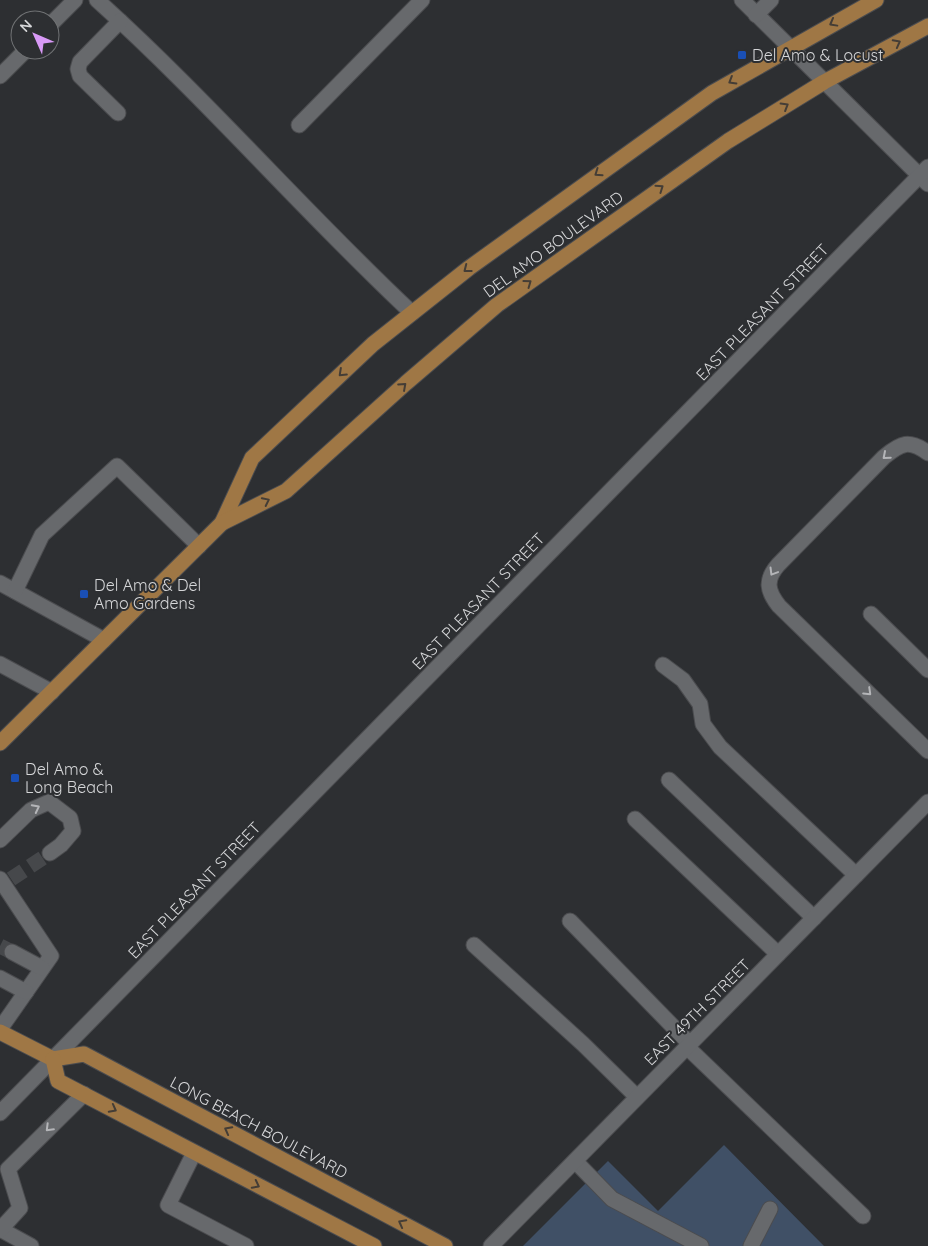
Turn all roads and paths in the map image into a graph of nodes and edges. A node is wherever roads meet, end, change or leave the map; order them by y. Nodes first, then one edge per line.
1 (75, 0) edge
2 (97, 0) edge
3 (422, 0) edge
4 (742, 0) edge
5 (771, 0) edge
6 (876, 0) edge
7 (60, 15) edge
8 (756, 15) junction
9 (120, 21) junction
10 (928, 26) edge
11 (789, 48) junction
12 (16, 60) edge
13 (0, 76) edge
14 (824, 82) junction
15 (118, 113) dead end
16 (299, 124) dead end
17 (925, 176) edge
18 (412, 313) junction
19 (928, 453) edge
20 (222, 523) junction
21 (199, 546) junction
22 (0, 583) edge
23 (14, 591) junction
24 (871, 614) dead end
25 (104, 640) junction
26 (0, 664) edge
27 (663, 665) dead end
28 (928, 670) edge
29 (52, 692) junction
30 (0, 743) edge
31 (928, 751) edge
32 (669, 780) dead end
33 (928, 802) edge
34 (635, 819) dead end
35 (0, 840) edge
36 (50, 853) tunnel mouth
37 (856, 875) junction
38 (4, 882) edge
39 (814, 918) junction
40 (570, 921) dead end
41 (474, 945) dead end
42 (12, 952) tunnel mouth
43 (778, 954) junction
44 (42, 968) junction
45 (0, 978) edge
46 (26, 992) junction
47 (0, 1030) edge
48 (688, 1045) junction
49 (53, 1059) junction
50 (84, 1094) junction
51 (637, 1097) junction
52 (0, 1113) edge
53 (194, 1153) junction
54 (575, 1161) junction
55 (770, 1209) dead end
56 (863, 1216) dead end
57 (0, 1229) edge
58 (30, 1246) edge
59 (246, 1246) edge
60 (374, 1246) edge
61 (446, 1246) edge
62 (491, 1246) edge
63 (701, 1246) edge
64 (751, 1246) edge

1 - 7 street
2 - 9 street
3 - 16 street
4 - 8 street
5 - 8 street
6 -> 11 main road, DEL AMO BOULEVARD
8 - 11 street
9 - 15 street
9 - 18 street
14 -> 10 main road, DEL AMO BOULEVARD
11 - 14 street
11 -> 18 main road, DEL AMO BOULEVARD
12 - 13 street
14 - 17 street
20 -> 14 main road, DEL AMO BOULEVARD
17 - 49 street, EAST PLEASANT STREET
18 -> 20 main road, DEL AMO BOULEVARD
19 -> 31 street
20 - 21 main road, DEL AMO BOULEVARD
21 - 23 street
21 - 25 main road, DEL AMO BOULEVARD
22 - 23 street
23 - 25 street
24 - 28 street
25 - 29 main road, DEL AMO BOULEVARD
26 - 29 street
27 - 37 street
29 - 30 main road, DEL AMO BOULEVARD
32 - 39 street
33 - 37 street, EAST 49TH STREET
34 - 43 street
35 -> 36 street
37 - 39 street, EAST 49TH STREET
38 - 44 street
39 - 43 street, EAST 49TH STREET
40 - 48 street
41 - 51 street
42 - 44 street
43 - 48 street, EAST 49TH STREET
44 - 46 street
45 - 46 street
46 - 47 street
47 - 49 main road
48 - 51 street, EAST 49TH STREET
48 - 56 street
49 - 50 main road
49 - 52 street, EAST PLEASANT STREET
61 -> 49 main road, LONG BEACH BOULEVARD
50 -> 53 main road
50 -> 57 street
51 - 54 street, EAST 49TH STREET
53 - 59 street
53 -> 60 main road
54 - 62 street, EAST 49TH STREET
54 - 63 street
55 - 64 street
57 - 58 street

